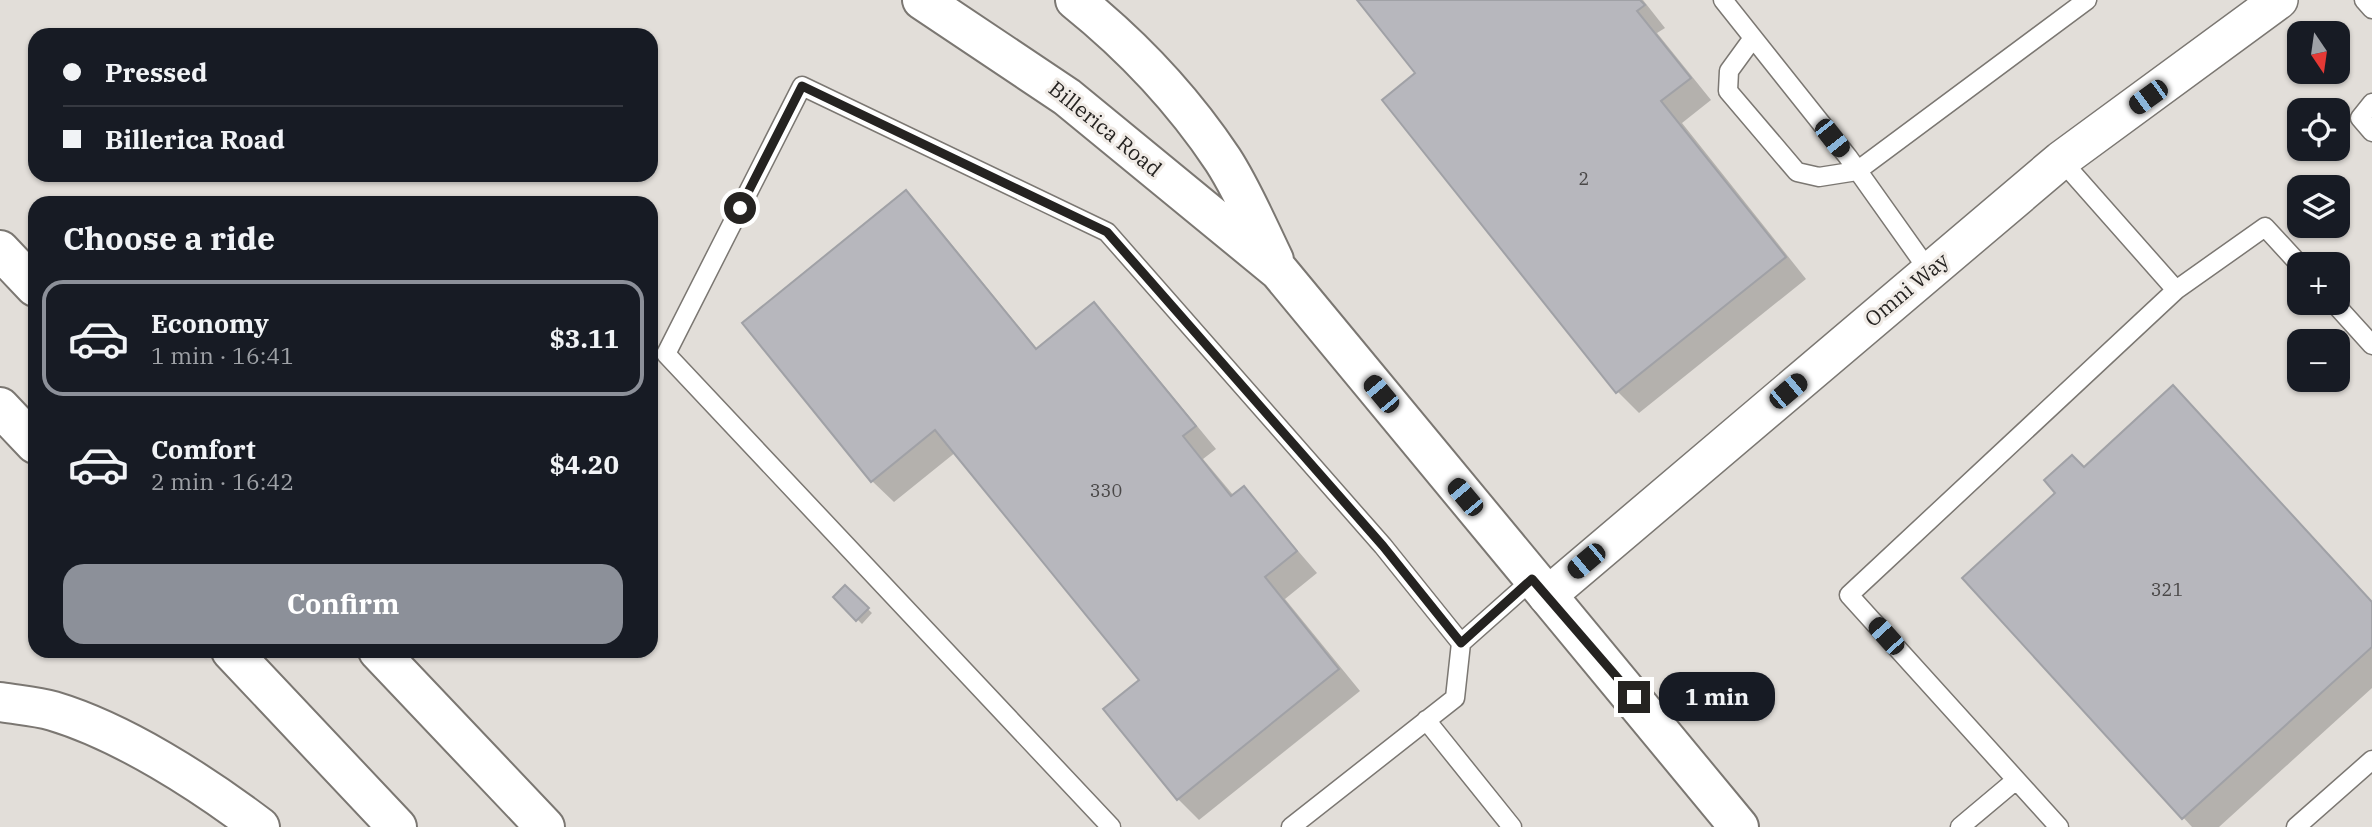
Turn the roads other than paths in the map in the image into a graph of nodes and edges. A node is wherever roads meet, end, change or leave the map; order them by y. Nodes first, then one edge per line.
1 (922, 0) edge
2 (1075, 0) edge
3 (1723, 0) edge
4 (2087, 0) edge
5 (2364, 0) edge
6 (2260, 6) edge
7 (2372, 9) edge
8 (1753, 38) junction
9 (2372, 103) edge
10 (2372, 132) edge
11 (2061, 160) junction
12 (1857, 171) junction
13 (0, 250) edge
14 (2288, 252) edge
15 (1279, 271) junction
16 (1929, 271) junction
17 (28, 280) edge
18 (2176, 290) junction
19 (2345, 315) edge
20 (2372, 345) edge
21 (0, 407) edge
22 (28, 437) edge
23 (1540, 588) junction
24 (1461, 643) junction
25 (238, 658) edge
26 (385, 658) edge
27 (0, 702) edge
28 (1426, 720) junction
29 (2372, 760) edge
30 (2016, 780) junction
31 (260, 827) edge
32 (397, 827) edge
33 (545, 827) edge
34 (1111, 827) edge
35 (1291, 827) edge
36 (1512, 827) edge
37 (1740, 827) edge
38 (1960, 827) edge
39 (2059, 827) edge
40 (2296, 827) edge

1 - 15 main road, Billerica Road
2 - 15 main road, Billerica Road
3 - 8 lane
4 - 12 lane
5 - 7 lane
6 - 11 street, Omni Way
8 - 12 lane
8 - 12 lane
9 - 10 lane
11 - 16 street, Omni Way
11 - 18 lane
12 - 16 lane
13 - 17 main road
14 - 18 lane
15 - 23 main road, Billerica Road
16 - 23 street, Omni Way
18 - 30 lane
19 - 20 lane
21 - 22 main road
23 - 24 lane
23 - 37 main road, Billerica Road
24 - 28 lane
24 - 34 lane
25 - 32 main road
26 - 33 main road
27 - 31 main road
28 - 35 lane
28 - 36 lane
29 - 40 lane
30 - 38 lane
30 - 39 lane

